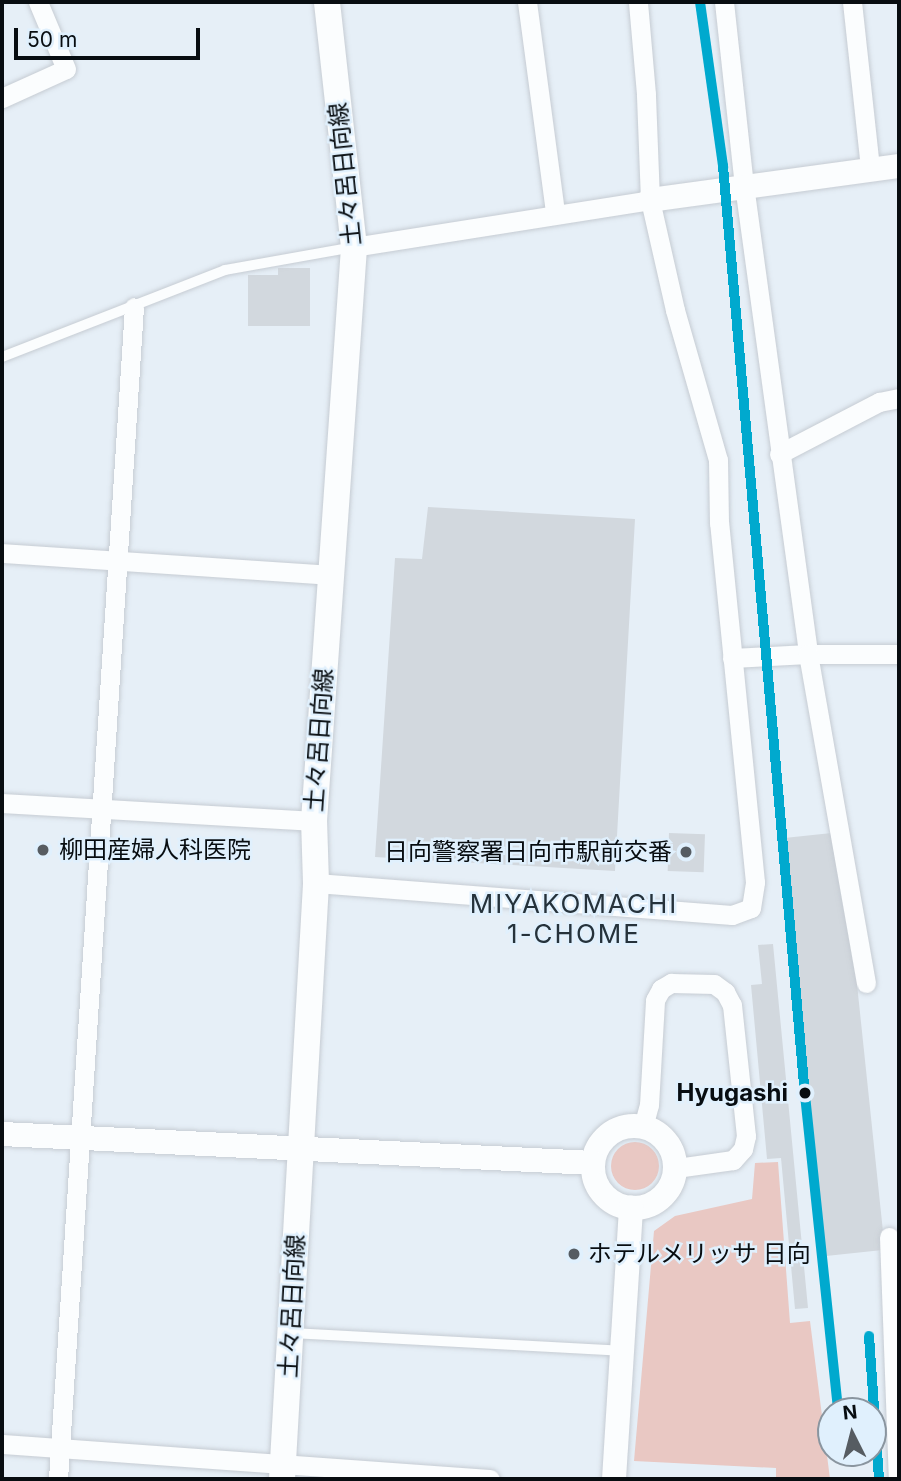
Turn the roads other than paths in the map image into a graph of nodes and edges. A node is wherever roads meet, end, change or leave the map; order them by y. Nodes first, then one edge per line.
1 (38, 2) edge
2 (327, 2) edge
3 (527, 2) edge
4 (638, 2) edge
5 (724, 2) edge
6 (852, 2) edge
7 (2, 98) edge
8 (899, 166) edge
9 (870, 169) junction
10 (744, 185) junction
11 (650, 200) junction
12 (555, 213) junction
13 (354, 247) junction
14 (134, 307) junction
15 (2, 358) edge
16 (899, 398) edge
17 (779, 454) junction
18 (2, 553) edge
19 (118, 561) junction
20 (330, 575) junction
21 (808, 654) junction
22 (899, 654) edge
23 (732, 658) junction
24 (2, 803) edge
25 (102, 810) junction
26 (314, 821) junction
27 (316, 883) junction
28 (866, 983) dead end
29 (643, 1127) junction
30 (2, 1134) edge
31 (80, 1138) junction
32 (300, 1149) junction
33 (593, 1163) junction
34 (676, 1168) junction
35 (631, 1208) junction
36 (889, 1237) dead end
37 (292, 1333) junction
38 (621, 1351) junction
39 (898, 1436) edge
40 (2, 1444) edge
41 (60, 1448) junction
42 (282, 1472) edge
43 (444, 1478) edge
44 (58, 1479) edge
45 (490, 1479) edge
46 (614, 1479) edge
47 (898, 1479) edge

1 - 7 street
2 - 13 main road, 土々呂日向線
3 - 12 street
4 - 11 street
5 - 10 street
6 - 9 street
8 - 9 street
9 - 10 street
10 - 11 street
10 - 17 street
11 - 12 street
11 - 23 street
12 - 13 street
13 - 14 lane
13 - 20 main road, 土々呂日向線
14 - 15 lane
14 - 19 street
16 - 17 street
17 - 21 street
18 - 19 street
19 - 20 street
19 - 25 street
20 - 26 main road, 土々呂日向線
21 - 22 street
21 - 23 street
21 - 28 street
23 - 27 street
24 - 25 street
25 - 26 street
25 - 31 street
26 - 27 main road, 土々呂日向線
27 - 32 main road, 土々呂日向線
29 - 33 street
29 - 34 street
29 - 34 street
30 - 31 street
31 - 32 street
31 - 41 street
32 - 33 street
32 - 37 main road, 土々呂日向線
33 - 35 street
34 - 35 street
35 - 38 street
36 - 39 street
37 - 38 lane
37 - 42 main road, 土々呂日向線
38 - 46 street
39 - 47 street
40 - 41 street
41 - 42 street
41 - 44 street
42 - 43 street
43 - 45 street

